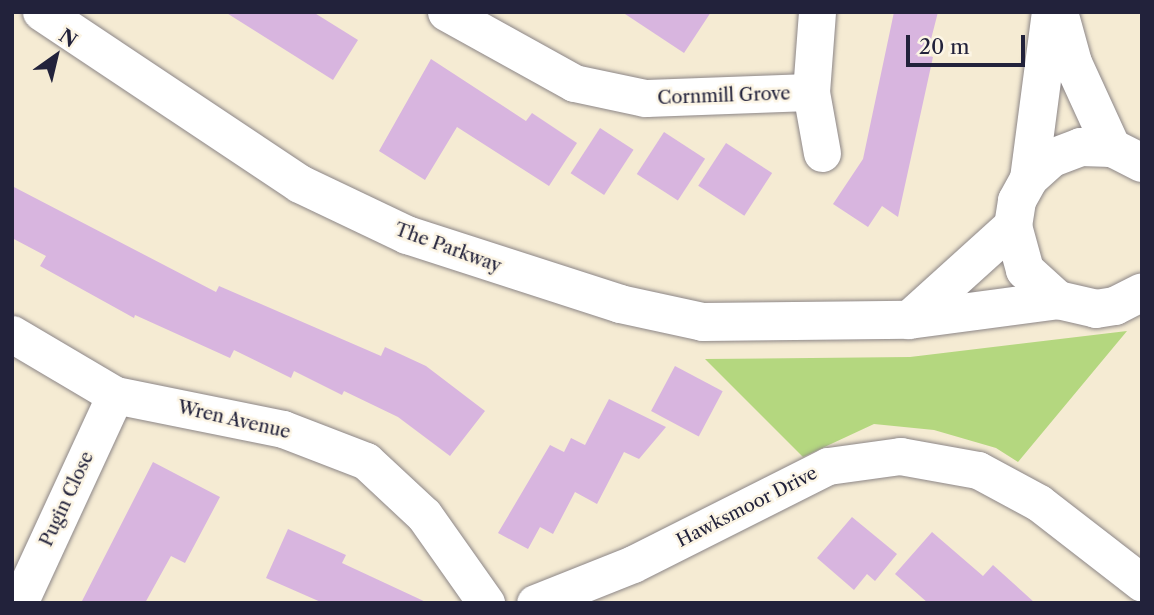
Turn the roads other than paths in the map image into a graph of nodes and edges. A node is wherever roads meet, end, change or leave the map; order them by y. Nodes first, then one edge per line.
1 (42, 12) edge
2 (446, 12) edge
3 (817, 12) edge
4 (1051, 12) edge
5 (1059, 12) edge
6 (811, 92) junction
7 (822, 153) dead end
8 (1127, 156) edge
9 (1029, 179) junction
10 (1013, 226) junction
11 (1142, 292) edge
12 (1058, 300) junction
13 (909, 320) junction
14 (12, 334) edge
15 (115, 395) junction
16 (1142, 583) edge
17 (19, 603) edge
18 (486, 603) edge
19 (535, 603) edge

1 - 13 street, The Parkway
2 - 6 street, Cornmill Grove
3 - 6 street, Cornmill Grove
4 - 9 street
5 - 8 street
6 - 7 street, Cornmill Grove
8 - 9 street
9 - 10 street
10 - 12 street
10 - 13 street
11 - 12 street
12 - 13 street, The Parkway
14 - 15 street, Wren Avenue
15 - 17 street, Pugin Close
15 - 18 street, Wren Avenue
16 - 19 street, Hawksmoor Drive

